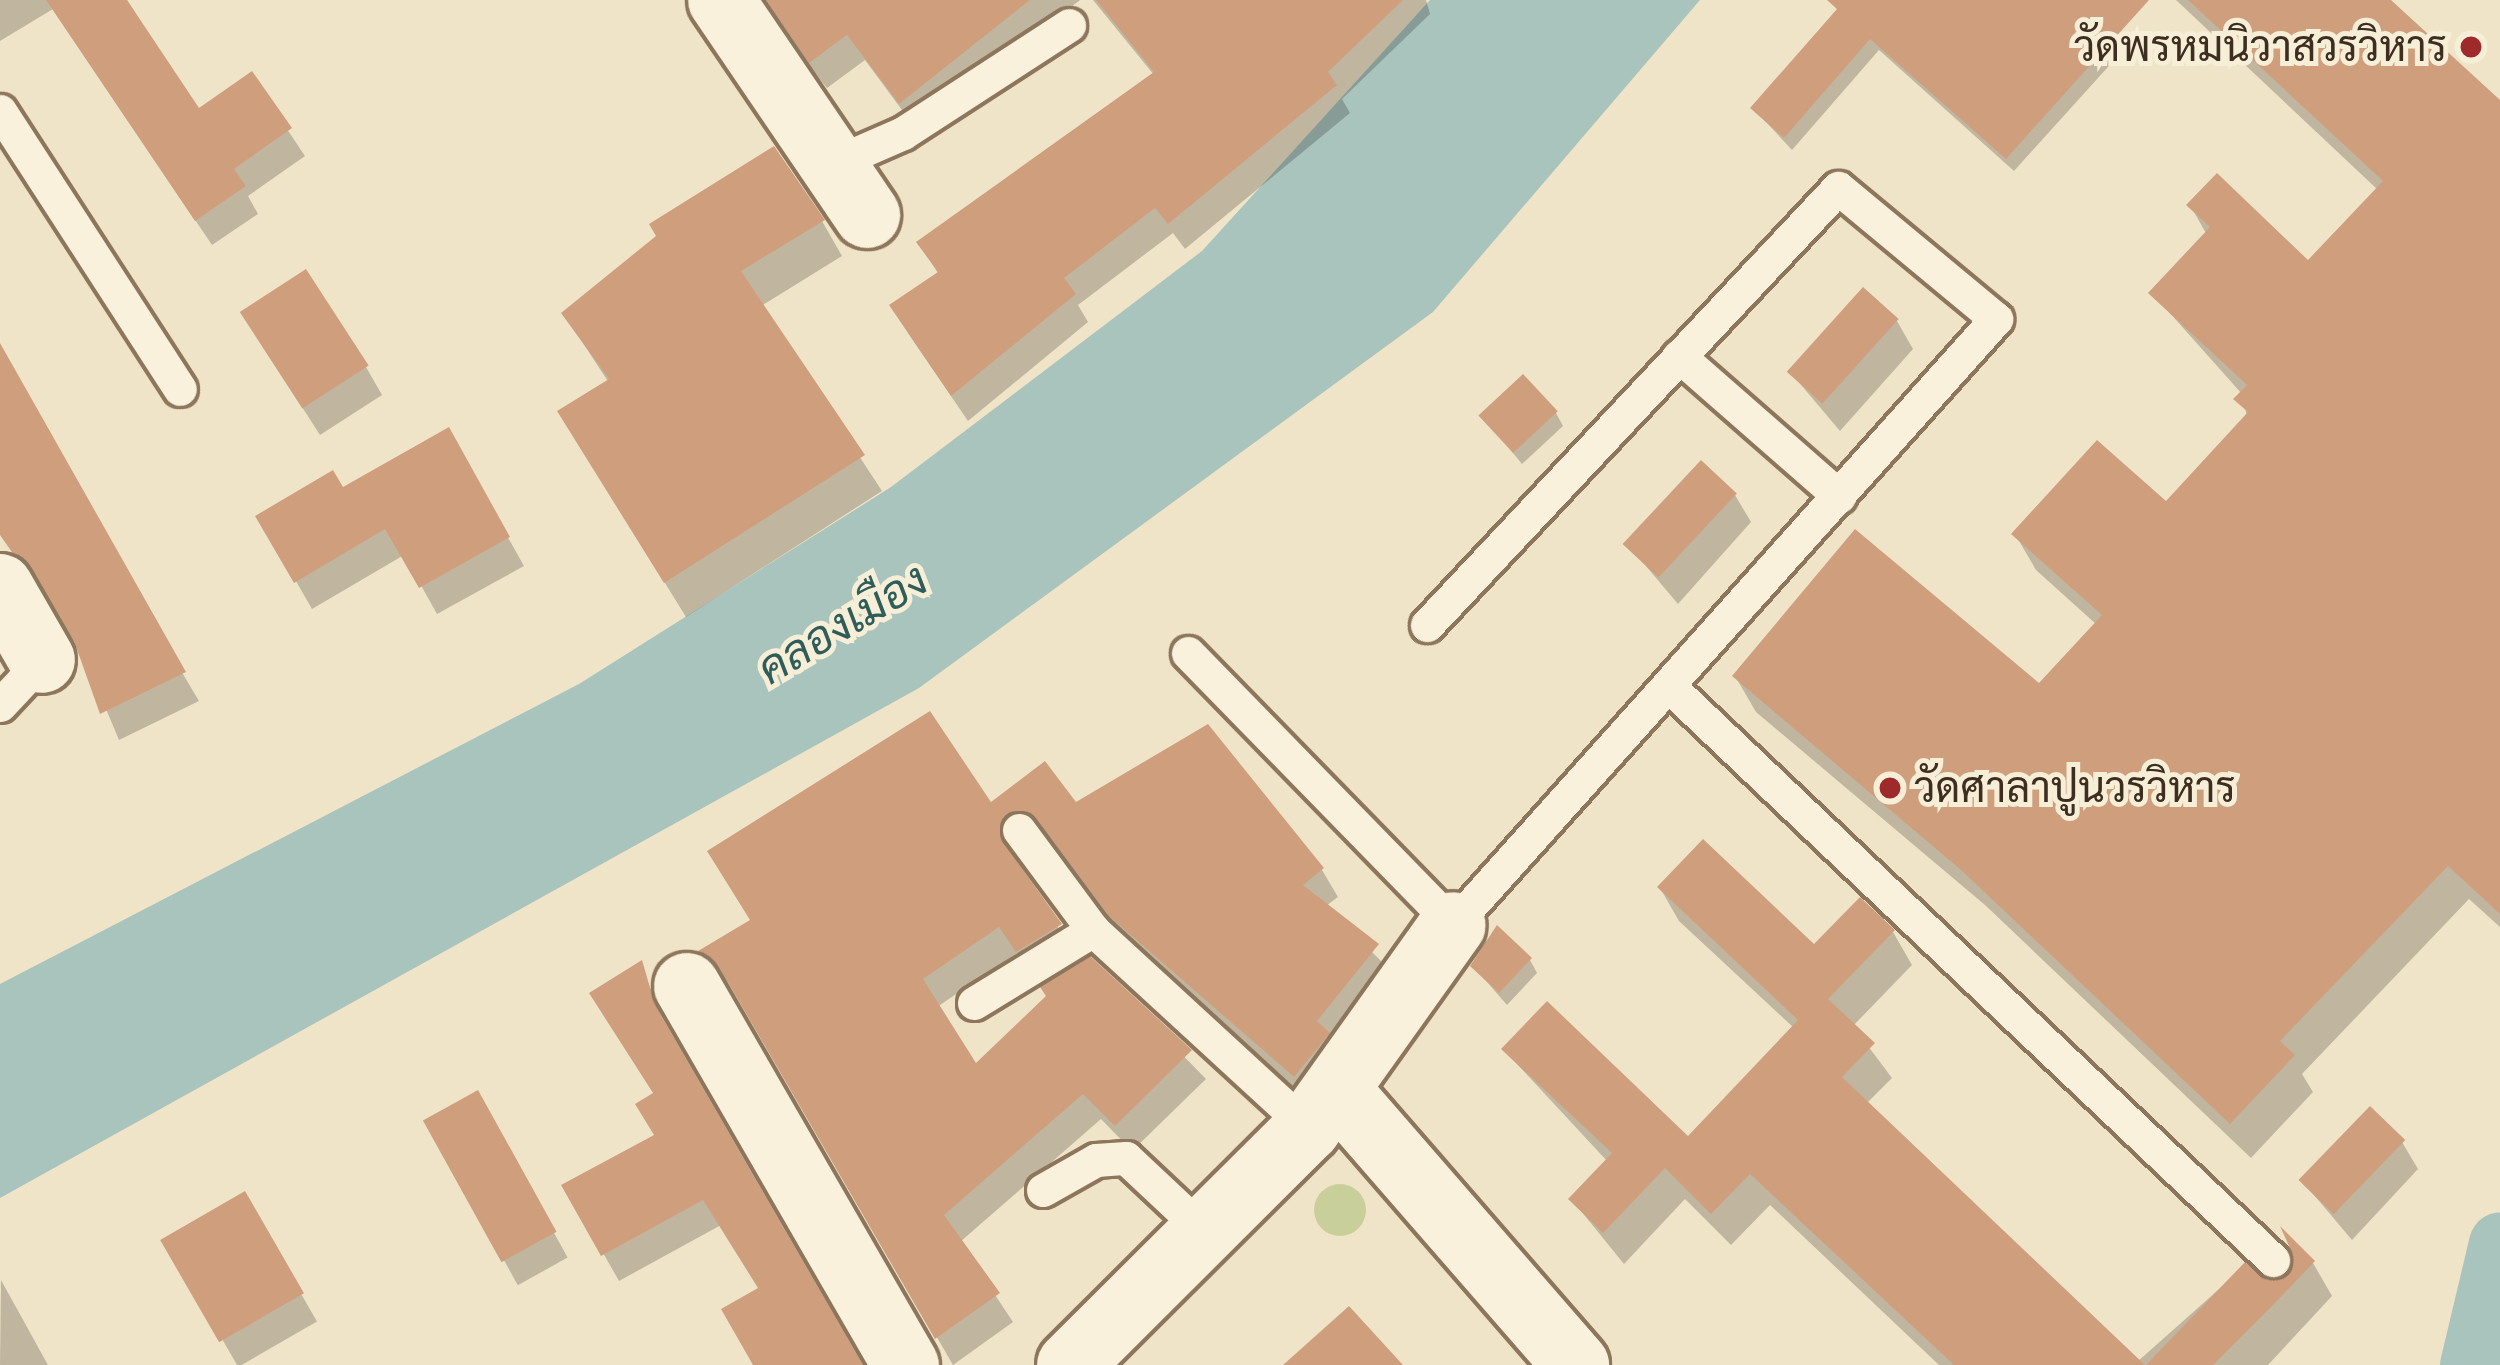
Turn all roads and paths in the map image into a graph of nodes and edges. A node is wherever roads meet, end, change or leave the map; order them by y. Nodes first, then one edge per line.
1 (721, 0) edge
2 (1070, 25) dead end
3 (0, 112) edge
4 (849, 189) joint
5 (1679, 356) junction
6 (180, 389) dead end
7 (1839, 496) junction
8 (0, 586) edge
9 (1426, 625) dead end
10 (1188, 652) dead end
11 (21, 683) edge
12 (1670, 687) junction
13 (1019, 830) dead end
14 (1454, 925) junction
15 (1093, 930) junction
16 (687, 986) dead end
17 (974, 1003) dead end
18 (1323, 1109) junction
19 (1043, 1190) dead end
20 (1206, 1233) junction
21 (2273, 1260) dead end
22 (906, 1365) edge
23 (1070, 1365) edge
24 (1576, 1365) edge

1 - 4 street
2 - 4 lane
3 - 6 lane
5 - 7 lane
5 - 7 lane
5 - 9 lane
7 - 12 lane
8 - 11 street
10 - 14 lane
12 - 14 lane
12 - 21 lane
13 - 15 lane
14 - 18 street
15 - 17 lane
15 - 18 lane
16 - 22 street
18 - 20 street
18 - 24 street
19 - 20 lane
20 - 23 street

